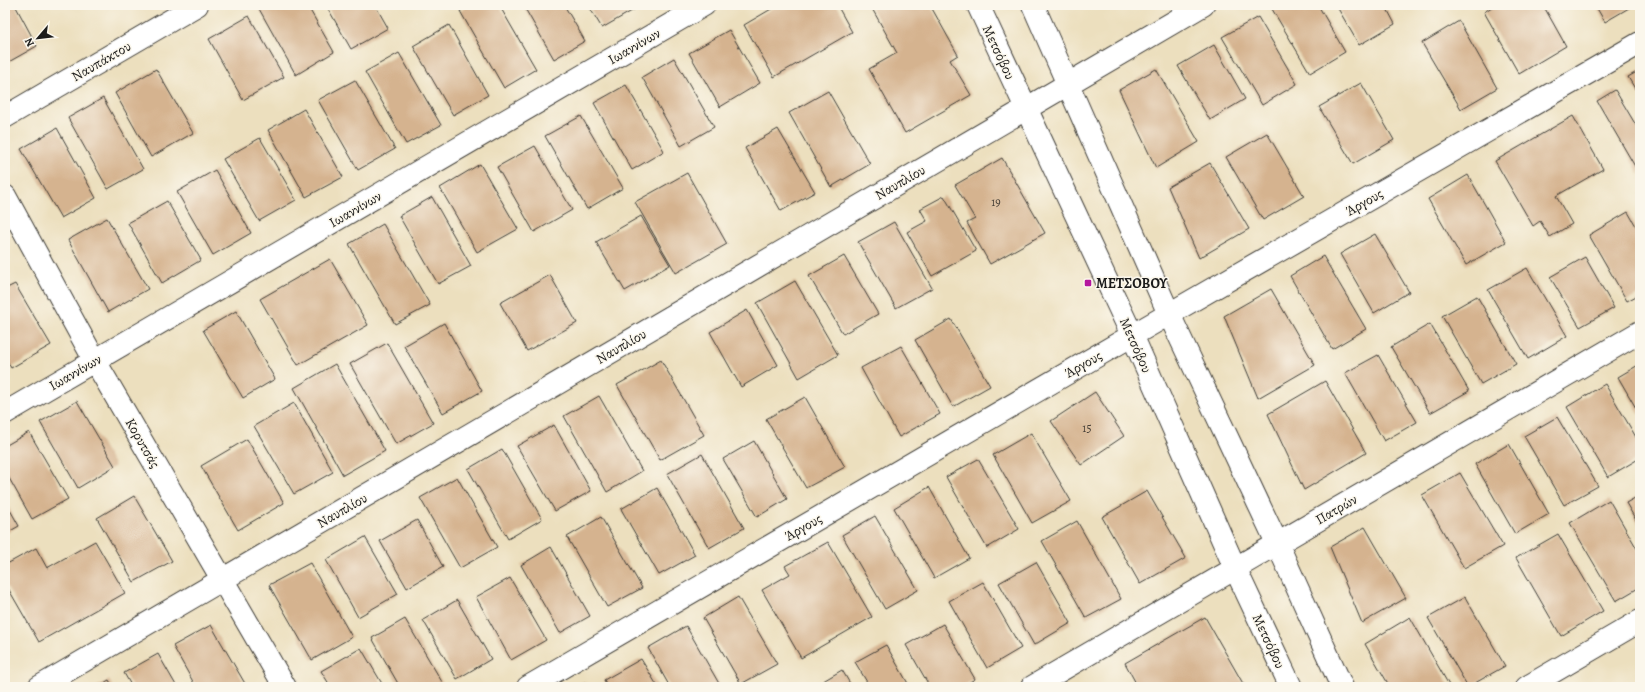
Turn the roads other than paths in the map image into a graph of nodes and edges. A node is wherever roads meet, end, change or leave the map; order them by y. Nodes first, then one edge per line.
1 (704, 5) edge
2 (978, 5) edge
3 (1033, 5) edge
4 (1203, 5) edge
5 (187, 7) edge
6 (1640, 43) edge
7 (1068, 84) junction
8 (1025, 108) junction
9 (5, 117) edge
10 (5, 196) edge
11 (1168, 314) junction
12 (1640, 332) edge
13 (1132, 335) junction
14 (95, 361) junction
15 (5, 413) edge
16 (1277, 543) junction
17 (1235, 568) junction
18 (223, 580) junction
19 (1640, 621) edge
20 (39, 687) edge
21 (285, 687) edge
22 (528, 687) edge
23 (1032, 687) edge
24 (1291, 687) edge
25 (1342, 687) edge
26 (1526, 687) edge

1 - 14 street, Ιωαννίνων
2 - 8 street, Μετσόβου
3 - 7 street
4 - 7 street, Ναυπλίου
5 - 9 street, Ναυπάκτου
6 - 11 street, Άργους
7 - 8 street, Ναυπλίου
7 - 11 street
8 - 13 street, Μετσόβου
8 - 18 street, Ναυπλίου
10 - 14 street, Κορυτσάς
11 - 13 street, Άργους
11 - 16 street
12 - 16 street, Πατρών
13 - 17 street, Μετσόβου
13 - 22 street, Άργους
14 - 15 street, Ιωαννίνων
14 - 18 street, Κορυτσάς
16 - 17 street, Πατρών
16 - 25 street
17 - 23 street, Πατρών
17 - 24 street, Μετσόβου
18 - 20 street, Ναυπλίου
18 - 21 street, Κορυτσάς
19 - 26 street

